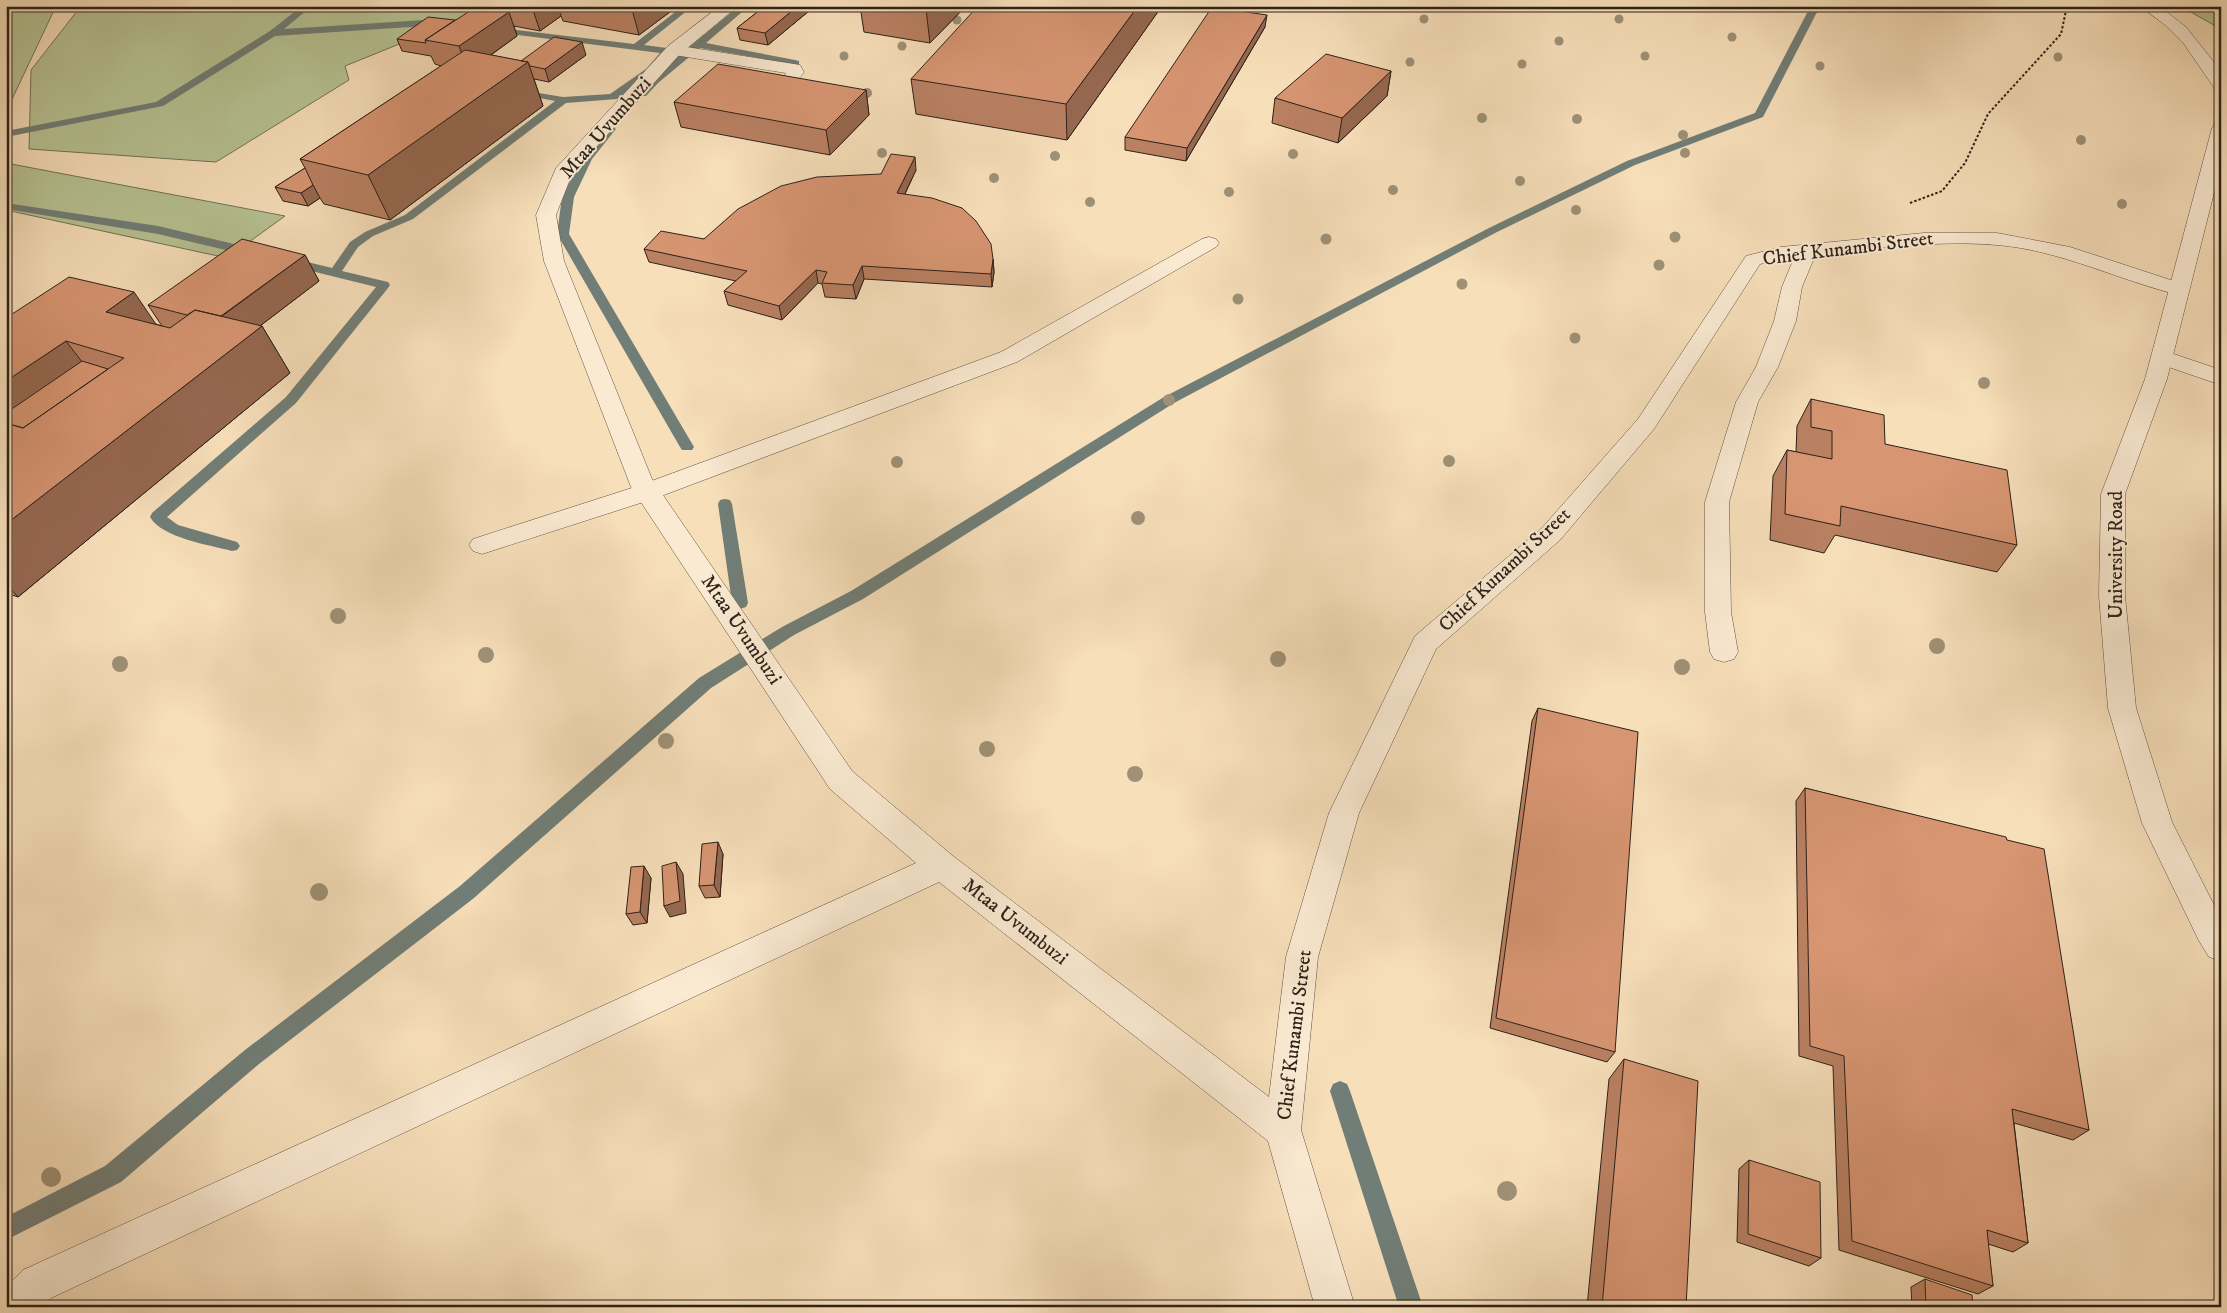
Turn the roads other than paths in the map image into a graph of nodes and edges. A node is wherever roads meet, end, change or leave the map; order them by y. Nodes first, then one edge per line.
1 (730, 6) edge
2 (2148, 6) edge
3 (674, 50) junction
4 (789, 79) edge
5 (2221, 85) edge
6 (2221, 128) edge
7 (1209, 243) dead end
8 (1807, 251) junction
9 (2179, 289) junction
10 (2162, 358) junction
11 (2221, 378) edge
12 (646, 492) junction
13 (482, 545) dead end
14 (1724, 652) dead end
15 (942, 866) junction
16 (2221, 946) edge
17 (1283, 1130) junction
18 (26, 1295) edge
19 (1335, 1307) edge

1 - 3 street, Mtaa Uvumbuzi
2 - 5 street
3 - 4 street
3 - 12 street, Mtaa Uvumbuzi
6 - 9 street, University Road
7 - 12 street
8 - 9 street, Chief Kunambi Street
8 - 14 street
8 - 17 street, Chief Kunambi Street
9 - 10 street, University Road
10 - 11 street
10 - 16 street, University Road
12 - 13 street
12 - 15 street, Mtaa Uvumbuzi
15 - 17 street, Mtaa Uvumbuzi
15 - 18 street
17 - 19 street, Chief Kunambi Street

